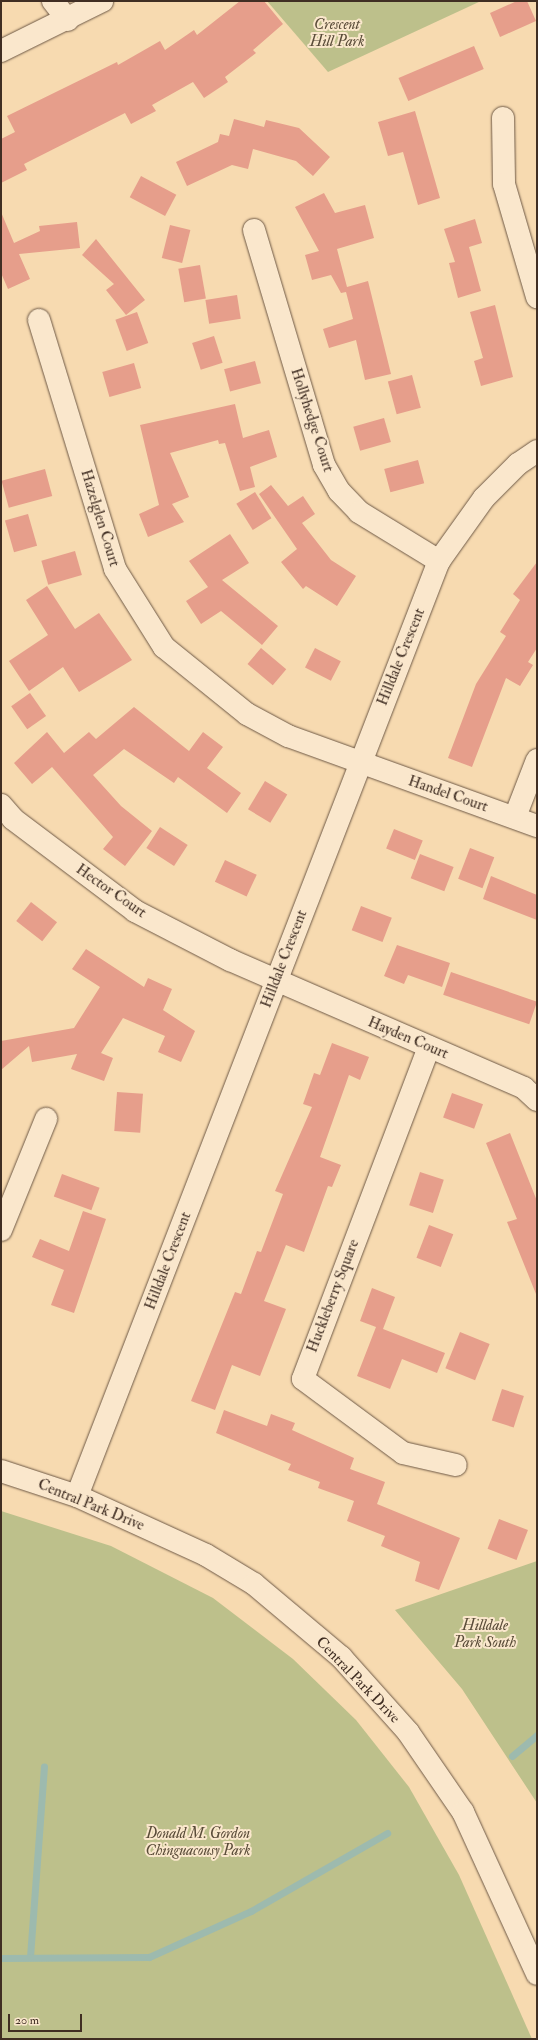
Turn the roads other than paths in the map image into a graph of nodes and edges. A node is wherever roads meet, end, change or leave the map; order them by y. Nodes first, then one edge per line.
1 (53, 1) edge
2 (102, 1) edge
3 (68, 20) junction
4 (1, 51) edge
5 (503, 118) dead end
6 (254, 230) dead end
7 (537, 297) edge
8 (39, 320) dead end
9 (537, 451) edge
10 (439, 561) junction
11 (537, 760) edge
12 (359, 763) junction
13 (1, 805) edge
14 (515, 817) junction
15 (537, 826) edge
16 (276, 981) junction
17 (429, 1047) junction
18 (537, 1100) edge
19 (46, 1119) dead end
20 (1, 1230) edge
21 (456, 1465) dead end
22 (1, 1471) edge
23 (77, 1496) junction
24 (537, 1974) edge

1 - 3 street
2 - 3 street
3 - 4 street
5 - 7 street
6 - 10 street, Hollyhedge Court
8 - 12 street, Hazelglen Court
9 - 10 street, Hilldale Crescent
10 - 12 street, Hilldale Crescent
11 - 14 street
12 - 14 street, Handel Court
12 - 16 street, Hilldale Crescent
13 - 16 street, Hector Court
14 - 15 street, Handel Court
16 - 17 street, Hayden Court
16 - 23 street, Hilldale Crescent
17 - 18 street, Hayden Court
17 - 21 street, Huckleberry Square
19 - 20 street
22 - 23 street, Central Park Drive
23 - 24 street, Central Park Drive

